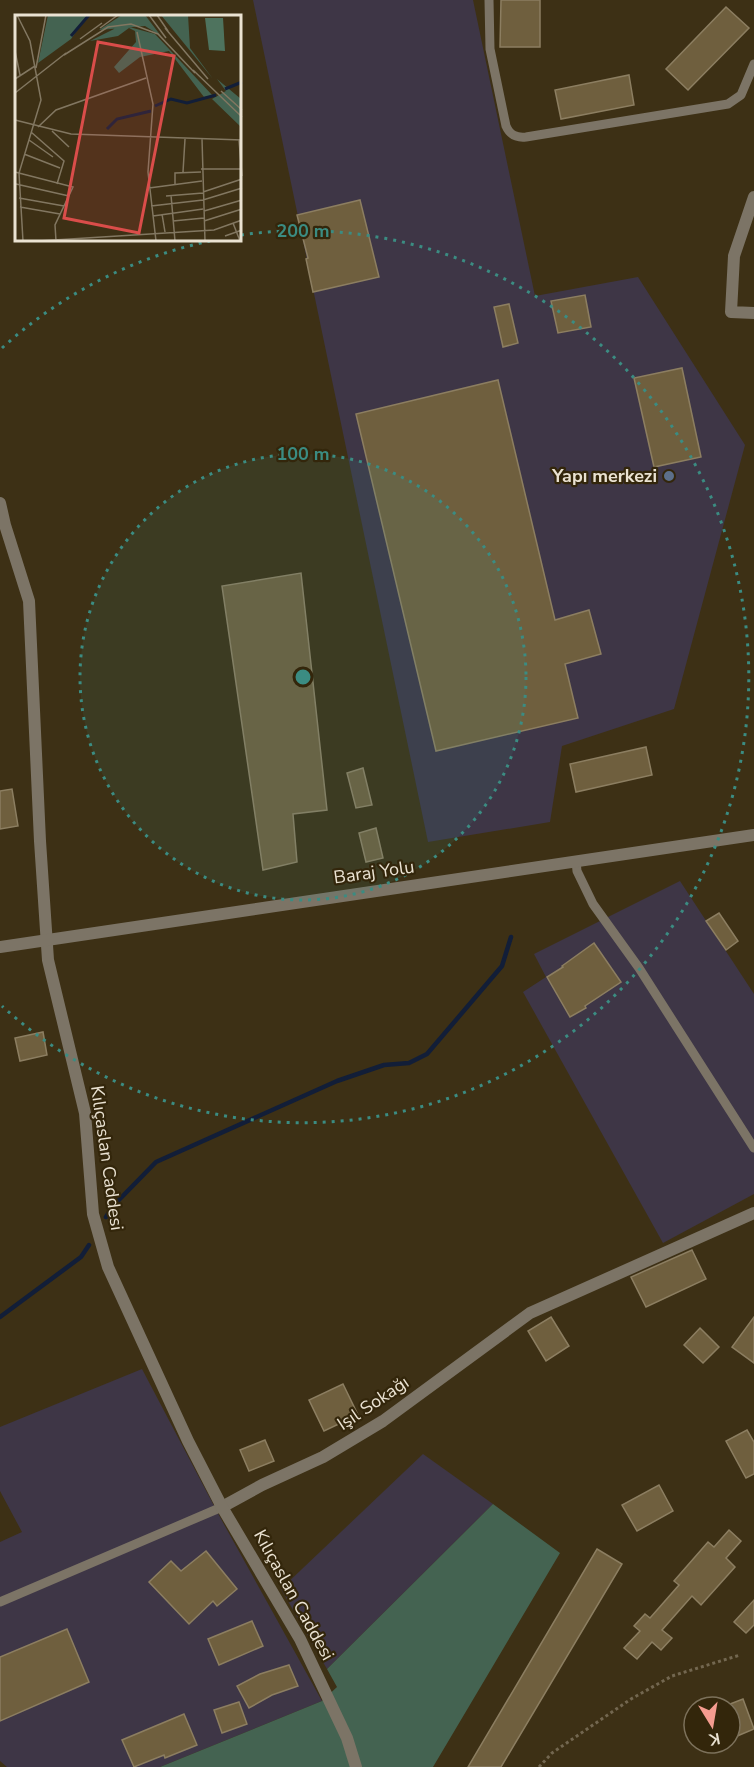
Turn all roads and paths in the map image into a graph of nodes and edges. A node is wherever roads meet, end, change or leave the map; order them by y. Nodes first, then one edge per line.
1 (489, 0) edge
2 (754, 64) edge
3 (754, 197) edge
4 (750, 222) edge
5 (754, 313) edge
6 (0, 503) edge
7 (754, 835) edge
8 (576, 861) junction
9 (47, 938) junction
10 (0, 947) edge
11 (754, 1148) edge
12 (754, 1213) edge
13 (222, 1507) junction
14 (0, 1602) edge
15 (740, 1655) dead end
16 (356, 1767) edge
17 (539, 1767) edge

1 - 2 lane
3 - 4 street
4 - 5 street
6 - 9 street, Kılıçaslan Caddesi
7 - 8 street, Baraj Yolu
8 - 9 street, Baraj Yolu
8 - 11 lane
9 - 10 street, Baraj Yolu
9 - 13 street, Kılıçaslan Caddesi
12 - 13 street, Işıl Sokağı
13 - 14 lane, Işıl Sokağı
13 - 16 street, Kılıçaslan Caddesi
15 - 17 path

